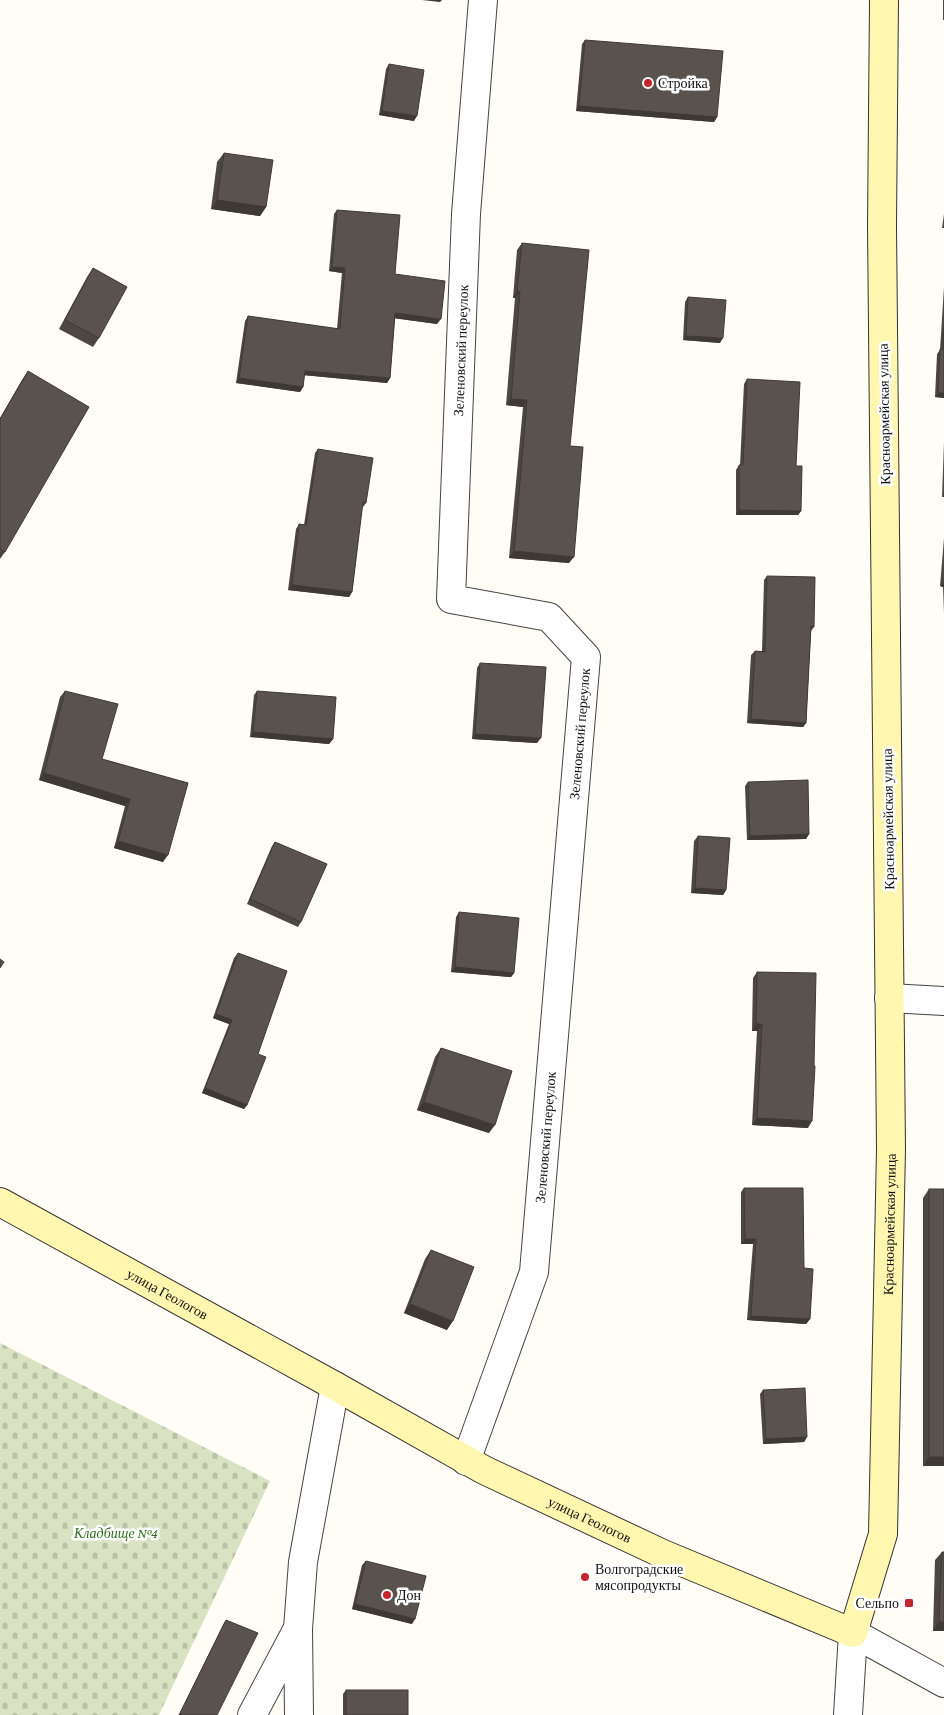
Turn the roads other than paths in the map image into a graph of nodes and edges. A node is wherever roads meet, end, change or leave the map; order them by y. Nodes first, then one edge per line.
1 (483, 0) edge
2 (884, 0) edge
3 (889, 998) junction
4 (944, 1000) edge
5 (0, 1202) edge
6 (335, 1386) junction
7 (466, 1460) junction
8 (298, 1629) junction
9 (853, 1633) junction
10 (944, 1684) edge
11 (252, 1715) edge
12 (299, 1715) edge
13 (848, 1715) edge

1 - 7 street, Зеленовский переулок
2 - 3 street, Красноармейская улица
3 - 4 street
3 - 9 street, Красноармейская улица
5 - 6 street, улица Геологов
6 - 7 street, улица Геологов
6 - 8 street
7 - 9 street, улица Геологов
8 - 11 street
8 - 12 street
9 - 10 street
9 - 13 street

